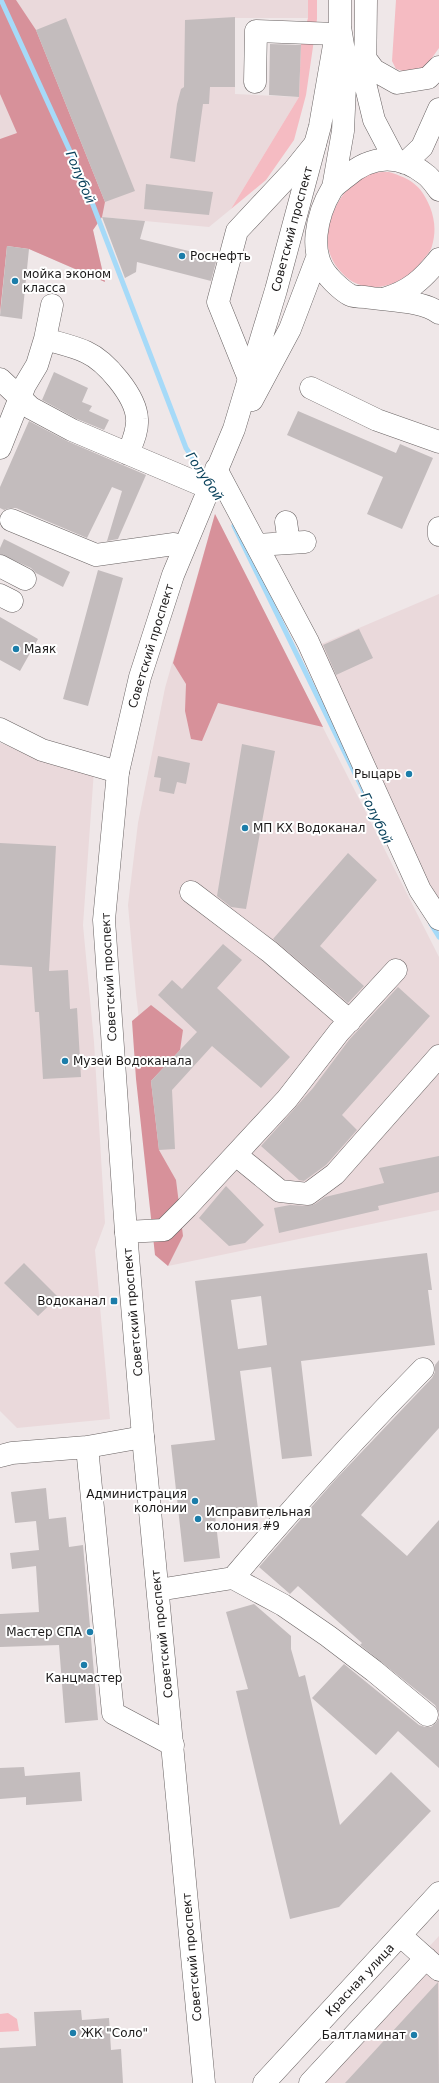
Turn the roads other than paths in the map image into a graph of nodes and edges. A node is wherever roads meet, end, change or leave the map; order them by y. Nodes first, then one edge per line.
1 (340, 0) edge
2 (366, 0) edge
3 (338, 30) junction
4 (365, 58) junction
5 (439, 67) edge
6 (255, 82) dead end
7 (439, 109) edge
8 (315, 144) junction
9 (399, 161) junction
10 (333, 188) junction
11 (439, 190) edge
12 (317, 258) junction
13 (439, 259) edge
14 (380, 300) junction
15 (52, 305) dead end
16 (439, 313) edge
17 (45, 339) junction
18 (249, 379) junction
19 (0, 380) edge
20 (311, 388) dead end
21 (20, 398) junction
22 (234, 429) junction
23 (439, 442) edge
24 (0, 448) edge
25 (128, 454) junction
26 (211, 482) junction
27 (11, 520) dead end
28 (286, 522) dead end
29 (439, 528) edge
30 (439, 535) edge
31 (257, 545) junction
32 (178, 546) junction
33 (0, 566) edge
34 (25, 579) dead end
35 (0, 729) edge
36 (118, 772) junction
37 (191, 892) dead end
38 (439, 919) edge
39 (396, 970) dead end
40 (350, 1020) junction
41 (439, 1056) edge
42 (236, 1155) junction
43 (126, 1232) junction
44 (423, 1369) dead end
45 (143, 1437) junction
46 (87, 1447) junction
47 (0, 1456) edge
48 (233, 1578) junction
49 (158, 1590) junction
50 (427, 1715) dead end
51 (173, 1746) junction
52 (439, 1893) edge
53 (400, 1936) junction
54 (433, 1964) edge
55 (206, 2082) edge
56 (264, 2083) edge
57 (310, 2083) edge

1 - 3 main road, Советский проспект
2 - 4 main road
3 - 6 main road
3 - 8 main road, Советский проспект
3 - 10 main road, Советский проспект
4 - 5 main road
4 - 9 main road
7 - 9 main road
8 - 18 main road, Советский проспект
8 - 18 main road
9 - 10 main road
9 - 11 main road
10 - 12 main road, Советский проспект
12 - 14 main road
12 - 22 main road, Советский проспект
13 - 14 main road
14 - 16 main road
15 - 17 main road
17 - 21 main road
17 - 25 main road
18 - 22 main road, Советский проспект
19 - 21 main road
20 - 23 main road
21 - 24 main road
21 - 25 main road
22 - 26 main road, Советский проспект
25 - 26 main road
26 - 31 main road
26 - 32 main road, Советский проспект
27 - 32 main road
28 - 31 main road
29 - 30 main road
31 - 38 main road
32 - 36 main road, Советский проспект
33 - 34 main road
35 - 36 main road
36 - 43 main road, Советский проспект
37 - 40 main road
39 - 40 main road
40 - 42 main road
41 - 42 main road
42 - 43 main road
43 - 45 main road, Советский проспект
44 - 48 main road
45 - 46 main road
45 - 49 main road, Советский проспект
46 - 47 main road
46 - 51 main road
48 - 49 main road
48 - 50 main road
49 - 51 main road, Советский проспект
51 - 55 main road, Советский проспект
52 - 53 main road, Красная улица
53 - 54 main road
53 - 56 main road, Красная улица
54 - 57 main road

